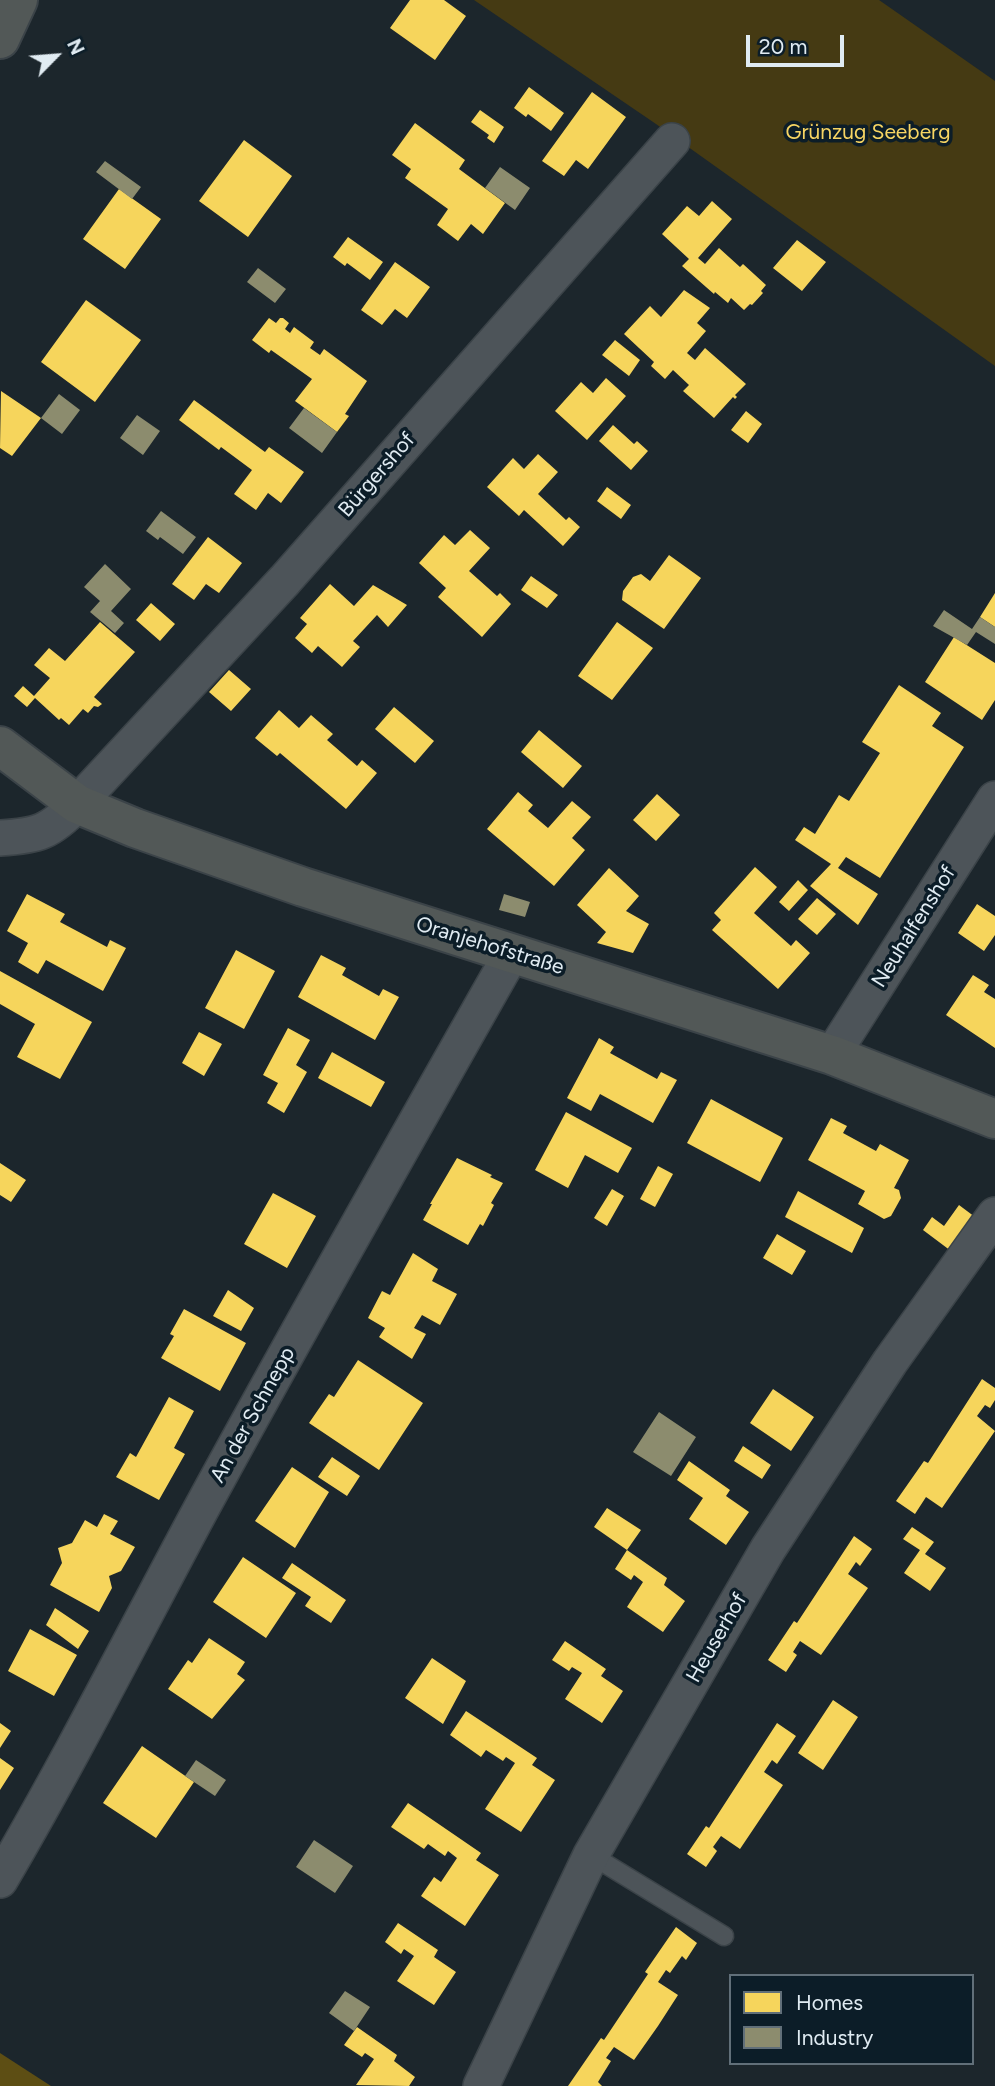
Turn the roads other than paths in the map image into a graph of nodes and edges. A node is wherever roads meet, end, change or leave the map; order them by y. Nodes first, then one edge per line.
1 (18, 0) edge
2 (0, 40) edge
3 (672, 141) dead end
4 (0, 746) edge
5 (995, 799) edge
6 (77, 804) junction
7 (0, 838) edge
8 (512, 953) junction
9 (832, 1055) junction
10 (995, 1119) edge
11 (995, 1216) edge
12 (592, 1855) junction
13 (0, 1880) edge
14 (724, 1936) dead end
15 (481, 2086) edge

1 - 2 street
3 - 6 street, Bürgershof
4 - 6 street, Oranjehofstraße
5 - 9 street, Neuhalfenshof
6 - 7 street, Bürgershof
6 - 8 street, Oranjehofstraße
8 - 9 street, Oranjehofstraße
8 - 13 street, An der Schnepp
9 - 10 street, Oranjehofstraße
11 - 12 street, Heuserhof
12 - 14 lane
12 - 15 street, Heuserhof

